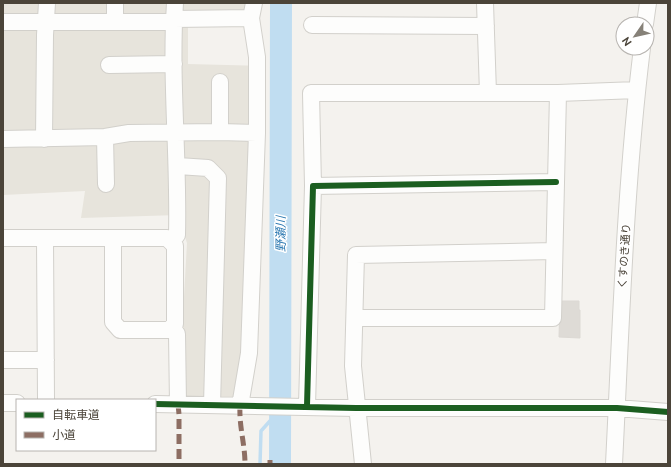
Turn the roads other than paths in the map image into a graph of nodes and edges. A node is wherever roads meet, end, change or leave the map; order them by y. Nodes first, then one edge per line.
1 (47, 3) edge
2 (115, 3) edge
3 (485, 3) edge
4 (648, 3) edge
5 (253, 10) edge
6 (175, 14) edge
7 (646, 16) edge
8 (115, 21) junction
9 (3, 22) edge
10 (46, 22) junction
11 (312, 25) dead end
12 (486, 26) junction
13 (641, 56) edge
14 (109, 64) dead end
15 (174, 64) junction
16 (220, 82) dead end
17 (637, 90) junction
18 (488, 93) junction
19 (558, 93) junction
20 (220, 132) junction
21 (175, 133) junction
22 (257, 133) junction
23 (105, 137) junction
24 (3, 139) edge
25 (44, 139) junction
26 (178, 166) junction
27 (556, 182) junction
28 (106, 184) dead end
29 (313, 186) junction
30 (3, 238) edge
31 (45, 239) junction
32 (113, 239) junction
33 (171, 242) junction
34 (554, 251) junction
35 (355, 318) junction
36 (172, 327) junction
37 (3, 360) edge
38 (46, 360) junction
39 (46, 399) edge
40 (3, 403) edge
41 (16, 403) edge
42 (156, 404) edge
43 (178, 404) junction
44 (212, 405) junction
45 (243, 406) junction
46 (301, 406) junction
47 (356, 408) junction
48 (617, 408) junction
49 (668, 412) edge
50 (363, 464) edge
51 (614, 464) edge

1 - 10 street
2 - 8 street
3 - 12 street
4 - 7 street
5 - 6 street
5 - 22 street
6 - 8 street
6 - 15 street
8 - 10 street
9 - 10 street
10 - 25 street
11 - 12 street
12 - 18 street
13 - 17 street, くすのき通り
14 - 15 street
15 - 21 street
16 - 20 street
17 - 19 street
17 - 48 street, くすのき通り
18 - 19 street
18 - 29 street
19 - 27 street
20 - 21 street
20 - 22 street
21 - 23 street
21 - 26 street
22 - 45 street
23 - 25 street
23 - 28 street
24 - 25 street
26 - 33 street
26 - 44 street
27 - 29 street
27 - 34 street
29 - 46 street
30 - 31 street
31 - 32 street
31 - 38 street
32 - 33 street
32 - 36 street
33 - 36 street
34 - 35 street
34 - 35 street
35 - 47 street
36 - 43 street
37 - 38 street
38 - 39 street
40 - 41 street
42 - 43 street
43 - 44 street
44 - 45 street
45 - 46 street
46 - 47 street
47 - 48 street
47 - 50 street
48 - 49 street
48 - 51 street, くすのき通り

